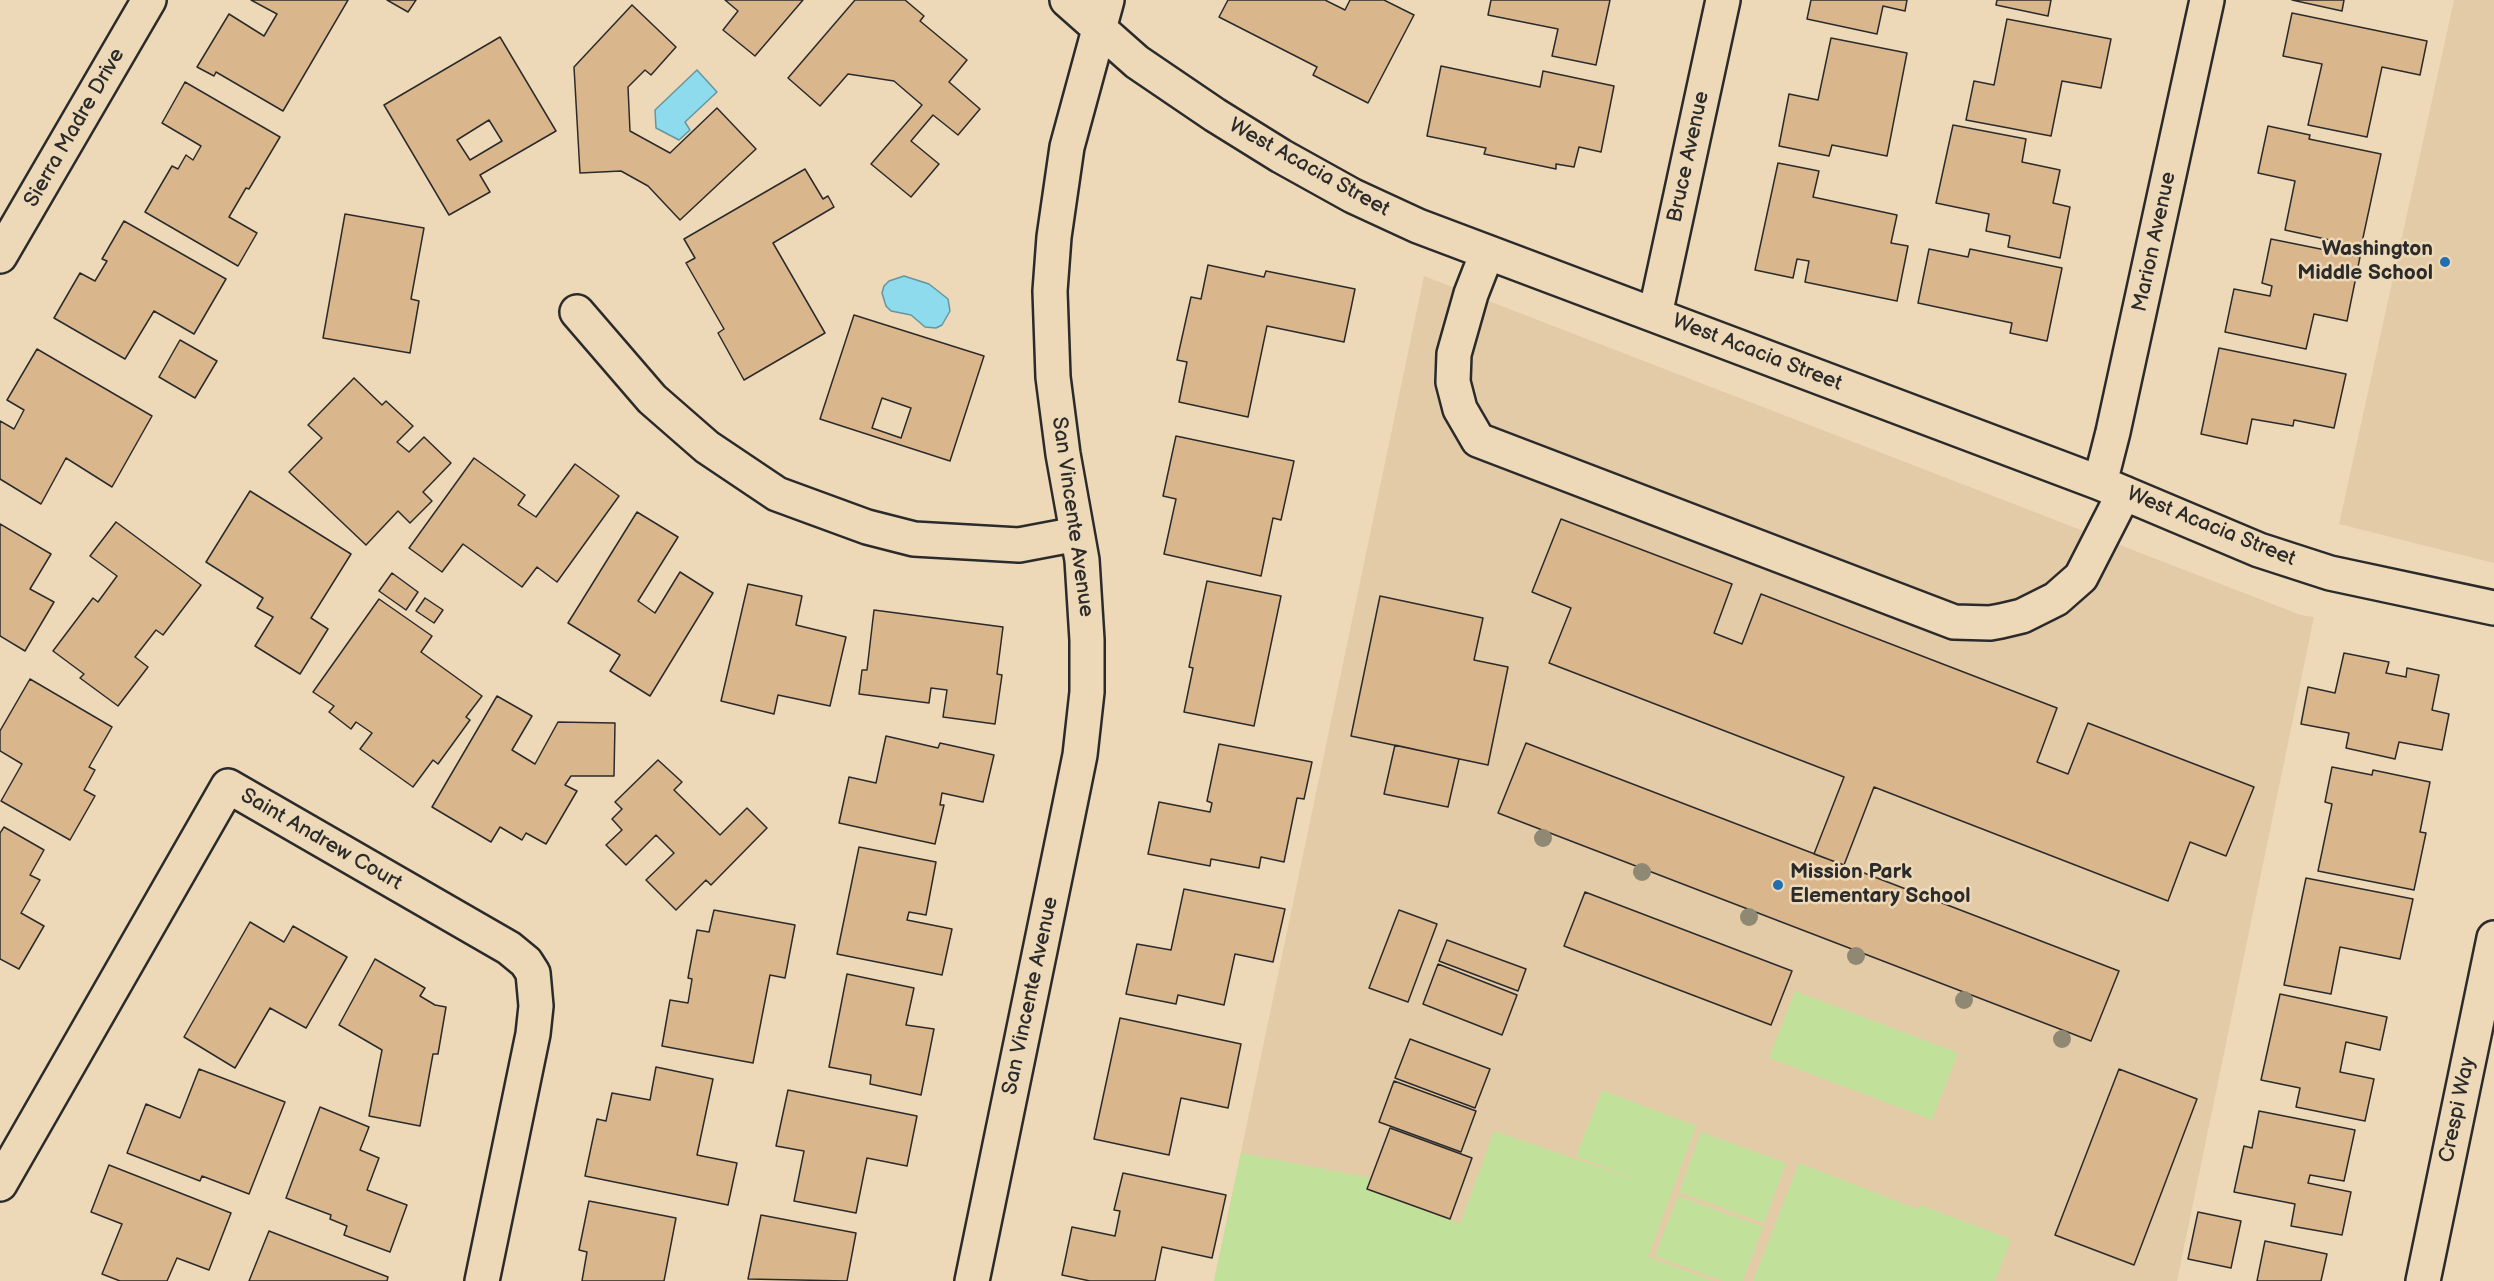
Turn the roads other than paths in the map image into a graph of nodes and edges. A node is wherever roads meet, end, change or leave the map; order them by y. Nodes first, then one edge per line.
1 (1067, 0) edge
2 (1723, 0) edge
3 (2207, 0) edge
4 (137, 4) edge
5 (1102, 14) edge
6 (1487, 253) junction
7 (0, 256) edge
8 (577, 312) dead end
9 (1655, 315) junction
10 (2112, 488) junction
11 (1077, 534) junction
12 (2494, 608) edge
13 (2494, 938) edge
14 (0, 1184) edge
15 (482, 1281) edge
16 (972, 1281) edge
17 (2423, 1281) edge

1 - 5 street, West Acacia Street
2 - 9 street, Bruce Avenue
3 - 10 street, Marion Avenue
4 - 7 street, Sierra Madre Drive
5 - 6 street, West Acacia Street
5 - 11 street, San Vincente Avenue
6 - 9 street, West Acacia Street
6 - 10 street, Marion Avenue
8 - 11 street
9 - 10 street, West Acacia Street
10 - 12 street, West Acacia Street
11 - 16 street, San Vincente Avenue
13 - 17 street, Crespi Way
14 - 15 street, Saint Andrew Court

